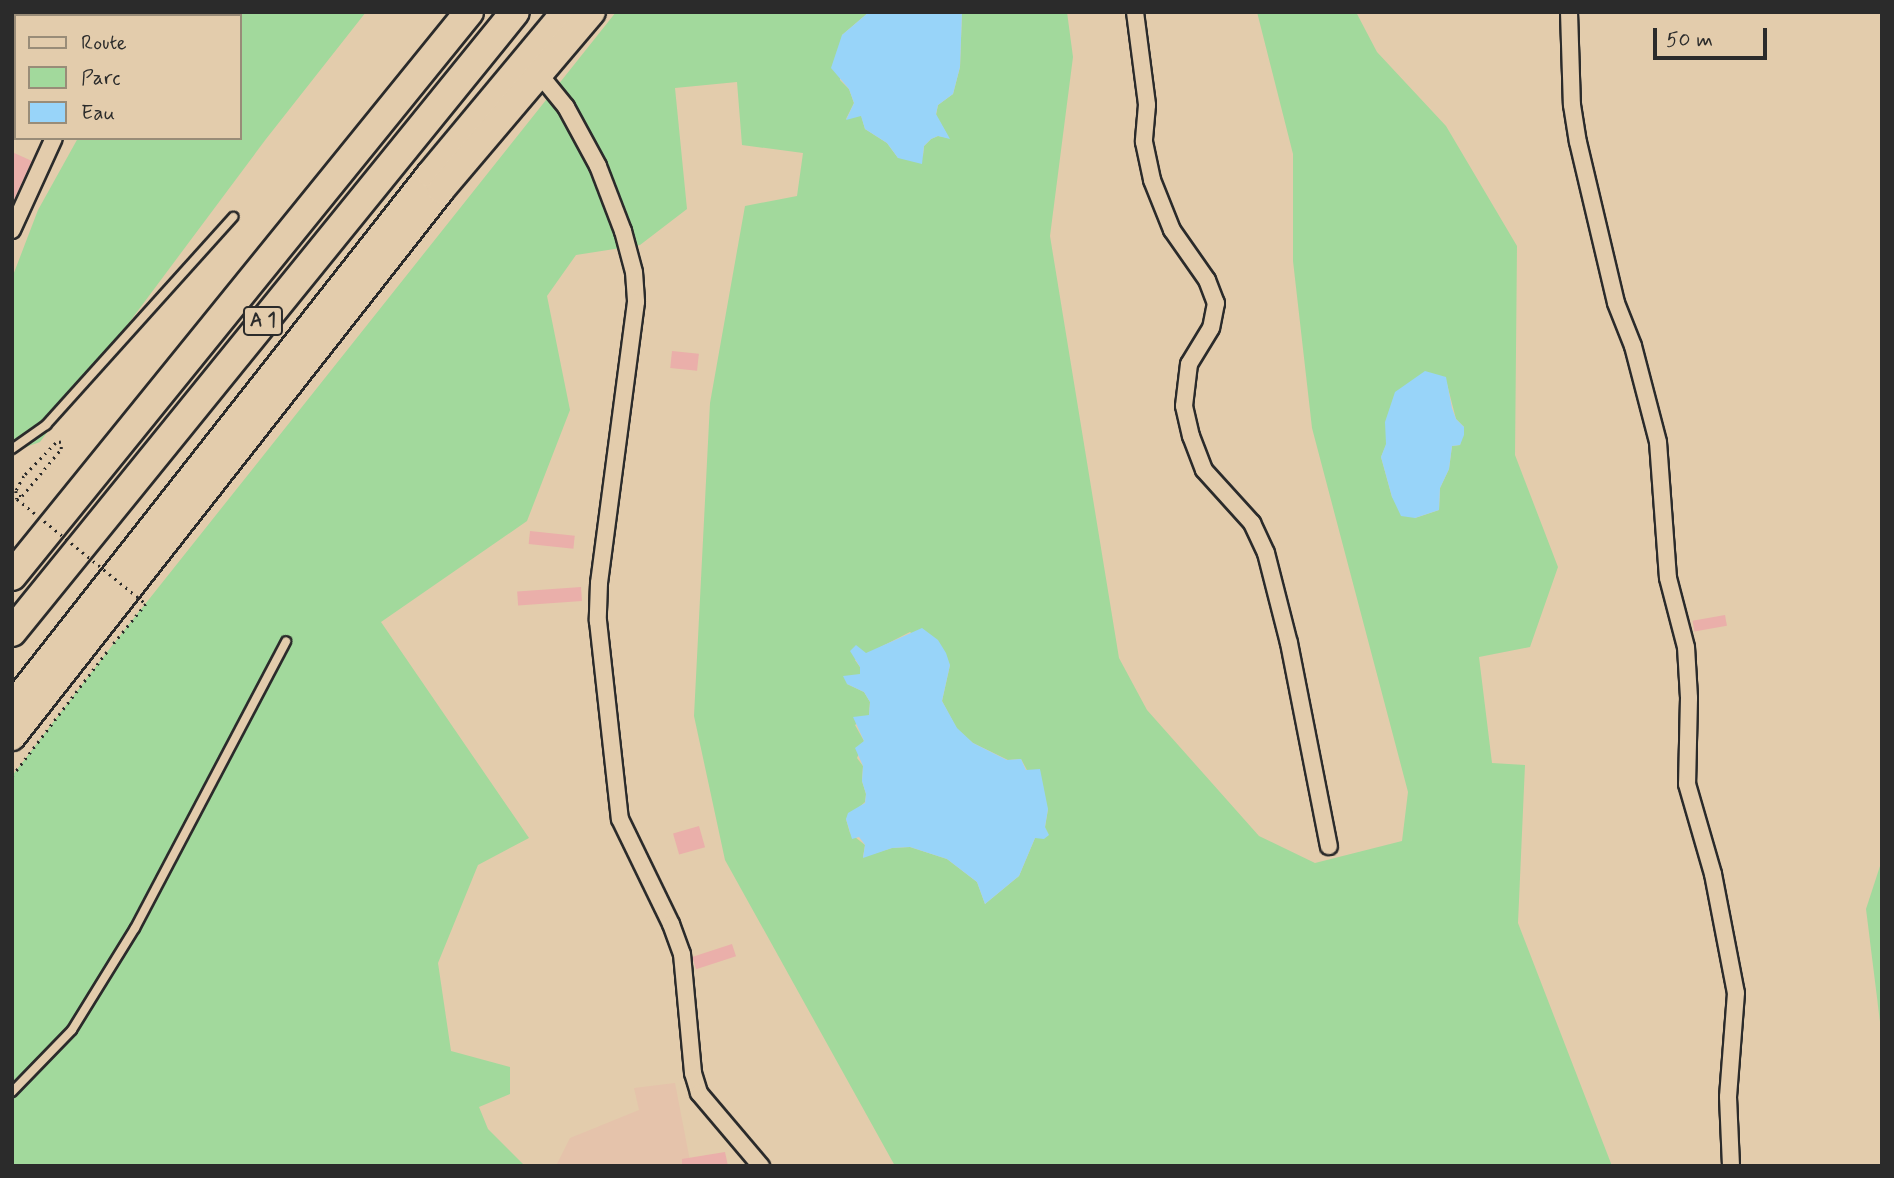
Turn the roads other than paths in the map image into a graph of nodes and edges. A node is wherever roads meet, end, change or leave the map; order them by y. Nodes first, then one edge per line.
1 (469, 12) edge
2 (515, 12) edge
3 (565, 12) edge
4 (592, 12) edge
5 (1135, 12) edge
6 (1569, 12) edge
7 (540, 75) junction
8 (53, 140) edge
9 (233, 217) dead end
10 (12, 230) edge
11 (12, 449) edge
12 (12, 576) edge
13 (12, 632) edge
14 (286, 641) dead end
15 (12, 706) edge
16 (12, 737) edge
17 (1329, 846) dead end
18 (12, 1093) edge
19 (761, 1166) edge
20 (1731, 1166) edge

1 - 12 highway, A 1
2 - 13 highway, A 1
3 - 15 highway
4 - 7 highway
5 - 17 street
6 - 20 street
7 - 16 highway
7 - 19 street
8 - 10 street
9 - 11 lane
14 - 18 lane

